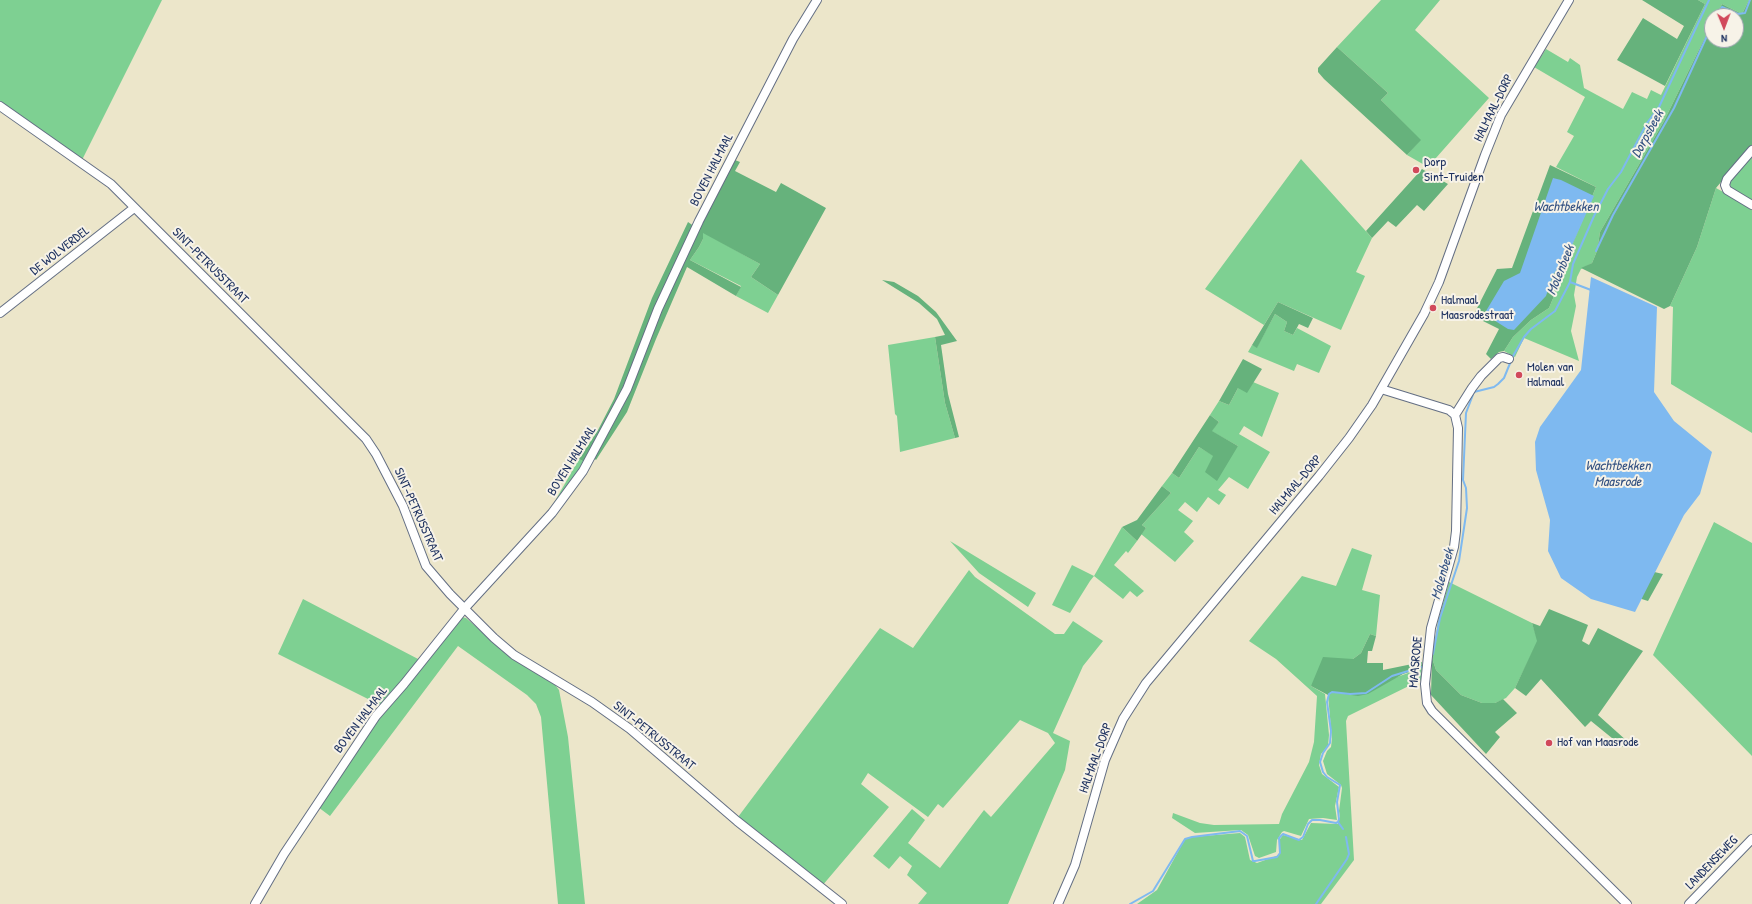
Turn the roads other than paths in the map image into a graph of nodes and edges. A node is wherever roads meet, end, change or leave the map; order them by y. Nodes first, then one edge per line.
1 (817, 0) edge
2 (1570, 0) edge
3 (0, 106) edge
4 (1752, 150) edge
5 (1752, 205) edge
6 (134, 208) junction
7 (0, 313) edge
8 (1509, 359) dead end
9 (1380, 389) junction
10 (1456, 415) junction
11 (464, 609) junction
12 (1752, 839) edge
13 (255, 904) edge
14 (842, 904) edge
15 (1058, 904) edge
16 (1627, 904) edge
17 (1689, 904) edge

1 - 11 street, BOVEN HALMAAL
2 - 9 street, HALMAAL-DORP
3 - 6 street, SINT-PETRUSSTRAAT
4 - 5 street
6 - 7 street, DE WOLVERDEL
6 - 11 street, SINT-PETRUSSTRAAT
8 - 10 street
9 - 10 street
9 - 15 street, HALMAAL-DORP
10 - 16 street, MAASRODE
11 - 13 street, BOVEN HALMAAL
11 - 14 street, SINT-PETRUSSTRAAT
12 - 17 street, LANDENSEWEG

